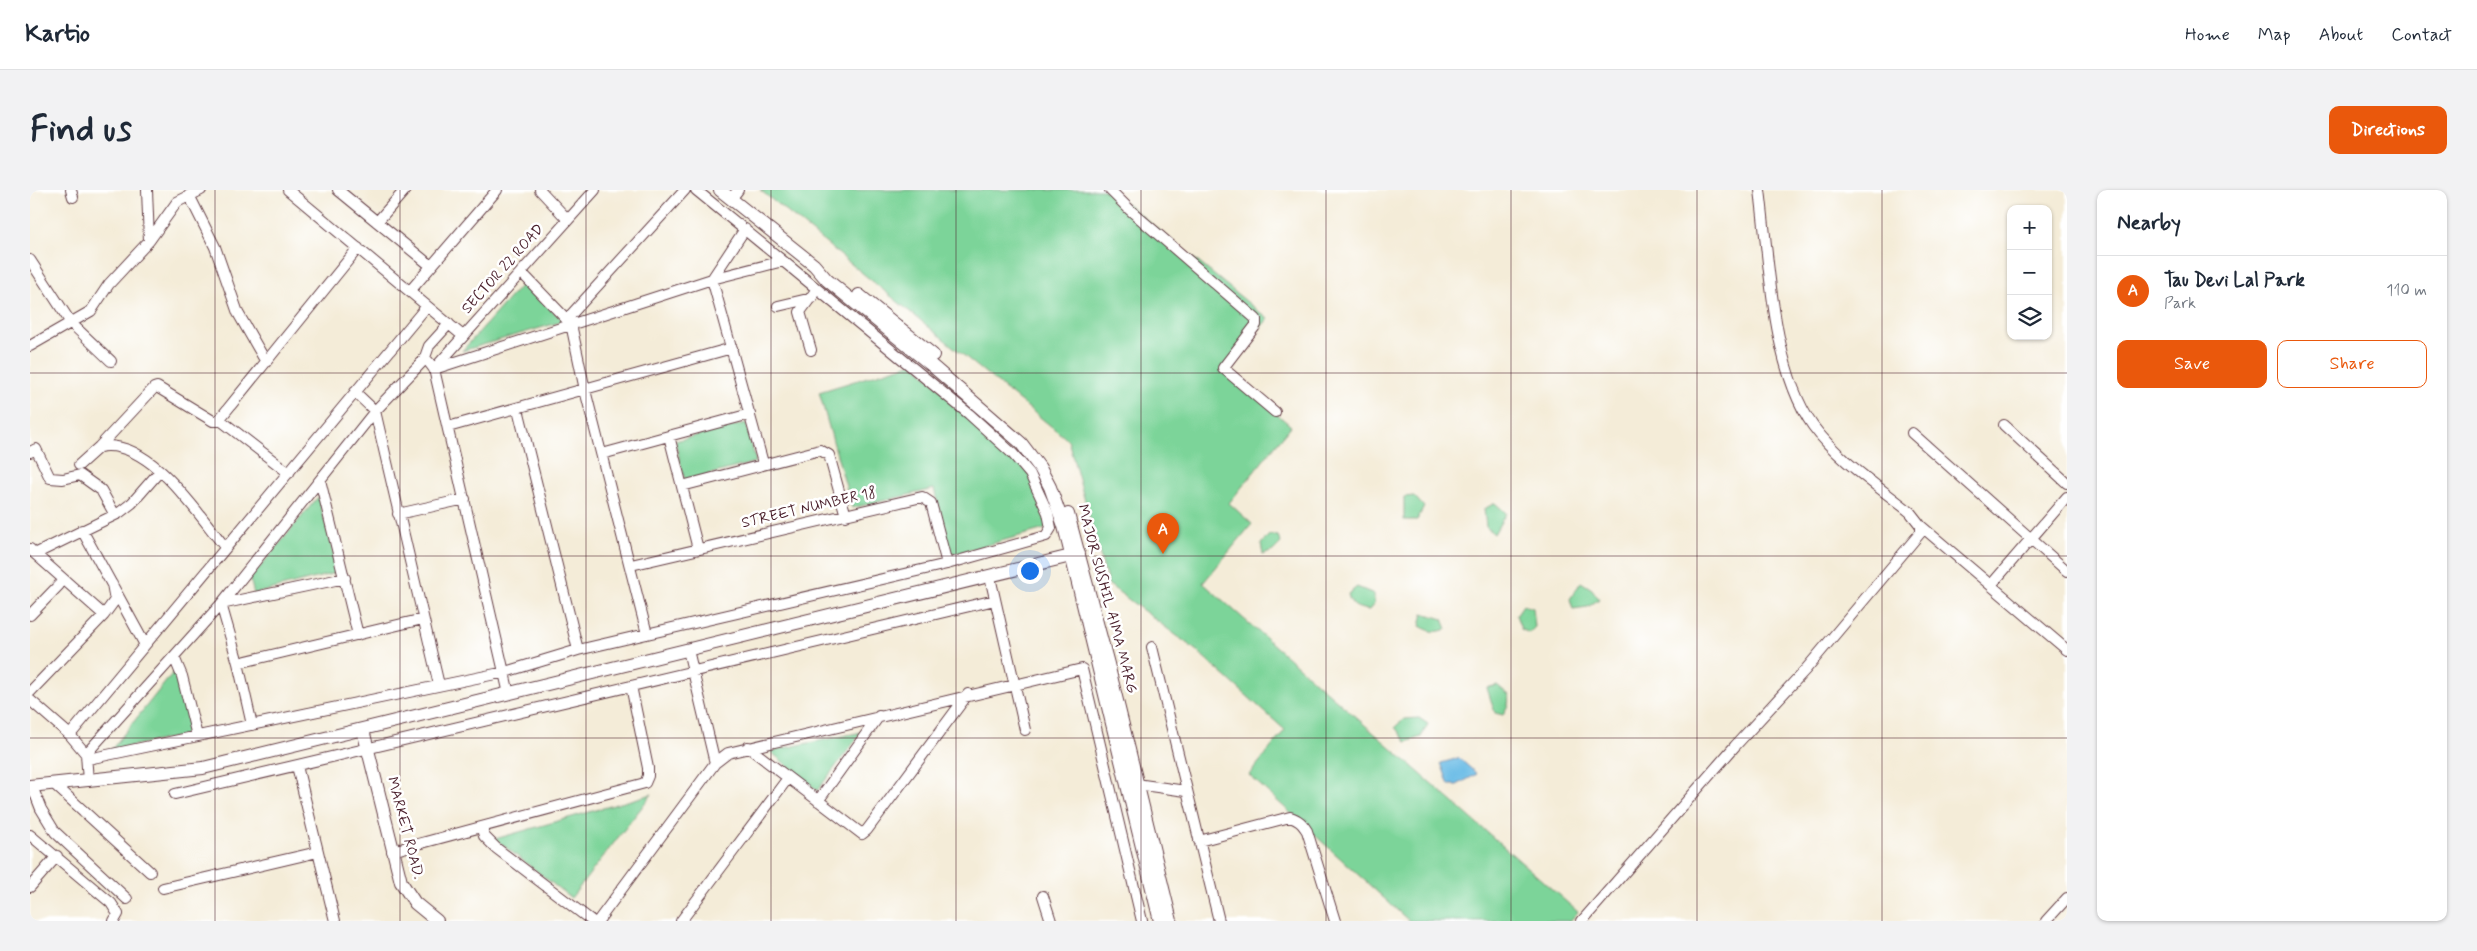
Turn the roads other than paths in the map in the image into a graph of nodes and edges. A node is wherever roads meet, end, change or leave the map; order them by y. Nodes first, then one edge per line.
1 (147, 190) edge
2 (201, 190) edge
3 (288, 190) edge
4 (338, 190) edge
5 (405, 190) edge
6 (497, 190) edge
7 (540, 190) edge
8 (594, 190) edge
9 (685, 190) edge
10 (696, 190) edge
11 (720, 190) edge
12 (1110, 190) edge
13 (1760, 190) edge
14 (735, 194) edge
15 (189, 195) junction
16 (568, 220) junction
17 (377, 222) junction
18 (745, 229) junction
19 (149, 241) junction
20 (358, 248) junction
21 (30, 260) edge
22 (782, 261) junction
23 (432, 266) junction
24 (521, 272) junction
25 (712, 279) junction
26 (410, 291) junction
27 (815, 293) junction
28 (427, 306) junction
29 (778, 306) dead end
30 (569, 321) junction
31 (71, 323) junction
32 (449, 324) junction
33 (463, 336) junction
34 (30, 346) edge
35 (732, 348) junction
36 (811, 350) dead end
37 (424, 360) junction
38 (111, 361) dead end
39 (266, 362) junction
40 (434, 369) junction
41 (585, 390) junction
42 (355, 392) junction
43 (518, 409) junction
44 (375, 411) junction
45 (1275, 412) dead end
46 (750, 414) junction
47 (220, 419) junction
48 (2004, 425) dead end
49 (448, 427) junction
50 (1912, 433) dead end
51 (669, 436) junction
52 (99, 447) junction
53 (30, 452) edge
54 (602, 454) junction
55 (763, 463) junction
56 (79, 465) dead end
57 (160, 471) junction
58 (289, 472) junction
59 (320, 480) junction
60 (2067, 483) edge
61 (682, 486) junction
62 (2067, 497) edge
63 (465, 499) junction
64 (398, 514) junction
65 (115, 515) junction
66 (846, 516) junction
67 (1921, 526) junction
68 (82, 530) junction
69 (2031, 539) junction
70 (225, 547) junction
71 (698, 549) junction
72 (32, 551) edge
73 (1075, 556) junction
74 (947, 564) junction
75 (631, 565) junction
76 (2067, 571) edge
77 (990, 577) junction
78 (345, 578) junction
79 (112, 584) junction
80 (59, 585) dead end
81 (1991, 585) junction
82 (995, 600) junction
83 (221, 604) junction
84 (30, 615) edge
85 (104, 615) junction
86 (423, 619) junction
87 (647, 634) junction
88 (358, 635) junction
89 (144, 643) junction
90 (1152, 647) dead end
91 (578, 650) junction
92 (688, 650) junction
93 (2067, 650) edge
94 (174, 657) junction
95 (238, 663) junction
96 (1098, 666) junction
97 (1082, 669) junction
98 (693, 671) junction
99 (505, 672) junction
100 (439, 685) junction
101 (1014, 685) junction
102 (631, 686) junction
103 (30, 692) edge
104 (510, 694) junction
105 (968, 694) junction
106 (30, 700) edge
107 (879, 716) junction
108 (252, 725) junction
109 (363, 730) junction
110 (1025, 730) dead end
111 (70, 734) junction
112 (197, 736) junction
113 (748, 747) junction
114 (368, 749) junction
115 (87, 756) junction
116 (715, 763) junction
117 (296, 766) junction
118 (788, 778) junction
119 (88, 781) junction
120 (54, 784) junction
121 (1136, 784) junction
122 (31, 786) edge
123 (1186, 791) junction
124 (175, 794) dead end
125 (818, 801) junction
126 (482, 829) junction
127 (30, 834) edge
128 (1199, 841) junction
129 (392, 851) junction
130 (318, 852) junction
131 (57, 856) junction
132 (150, 872) dead end
133 (30, 887) edge
134 (164, 888) dead end
135 (1044, 896) dead end
136 (2067, 898) edge
137 (126, 899) dead end
138 (2049, 920) edge
139 (114, 921) edge
140 (335, 921) edge
141 (437, 921) edge
142 (592, 921) edge
143 (598, 921) edge
144 (681, 921) edge
145 (1051, 921) edge
146 (1142, 921) edge
147 (1160, 921) edge
148 (1171, 921) edge
149 (1219, 921) edge
150 (1335, 921) edge
151 (1582, 921) edge

1 - 19 street
2 - 15 street
3 - 20 street
4 - 17 street
5 - 17 street
6 - 23 street
7 - 16 street
8 - 16 street, SECTOR 22 ROAD
9 - 30 street
10 - 18 street
11 - 14 street, MAJOR SUSHIL AIMA MARG
12 - 45 street
13 - 67 street
14 - 73 street, MAJOR SUSHIL AIMA MARG
15 - 19 street
15 - 39 street
16 - 24 street, SECTOR 22 ROAD
17 - 23 street
18 - 22 street
18 - 25 street
19 - 31 street
20 - 26 street
20 - 39 street
21 - 31 street
22 - 25 street
22 - 27 street
23 - 26 street
24 - 30 street
24 - 33 street, SECTOR 22 ROAD
25 - 30 street
25 - 35 street
26 - 28 street
27 - 29 street
27 - 36 street
27 - 74 street
28 - 32 street
28 - 42 street
30 - 40 street
30 - 41 street
31 - 34 street
31 - 38 street
32 - 33 street
32 - 37 street
33 - 40 street, SECTOR 22 ROAD
35 - 41 street
35 - 46 street
37 - 40 street
37 - 44 street
39 - 47 street
40 - 49 street
41 - 43 street
41 - 54 street
42 - 44 street
42 - 58 street
43 - 49 street
43 - 91 street
44 - 59 street
44 - 64 street
46 - 51 street
46 - 55 street
47 - 52 street
47 - 58 street
48 - 60 street
49 - 63 street
50 - 69 street
51 - 54 street
51 - 61 street
52 - 56 street
52 - 57 street
53 - 65 street
54 - 75 street
55 - 61 street
55 - 66 street
57 - 65 street
57 - 70 street
58 - 70 street
59 - 78 street
59 - 83 street
61 - 71 street
62 - 69 street
63 - 64 street
63 - 99 street
64 - 86 street
65 - 68 street
66 - 71 street, STREET NUMBER 18
66 - 74 street, STREET NUMBER 18
67 - 81 street
67 - 151 street
68 - 72 street
68 - 79 street
69 - 76 street
69 - 81 street
70 - 89 street
71 - 75 street, STREET NUMBER 18
72 - 85 street
73 - 77 street
73 - 96 street, MAJOR SUSHIL AIMA MARG
73 - 121 street, MAJOR SUSHIL AIMA MARG
74 - 87 street
75 - 87 street
77 - 82 street
77 - 92 street
78 - 83 street
78 - 88 street
79 - 85 street
79 - 89 street
80 - 84 street
81 - 93 street
82 - 98 street
82 - 101 street
83 - 94 street
83 - 95 street
85 - 103 street
86 - 88 street
86 - 100 street
87 - 91 street
88 - 95 street
89 - 111 street
90 - 123 street
91 - 99 street
92 - 98 street
92 - 104 street
94 - 112 street
94 - 115 street
95 - 108 street
96 - 97 street
96 - 147 street, MAJOR SUSHIL AIMA MARG
97 - 101 street
97 - 146 street
98 - 102 street
98 - 116 street
99 - 100 street
99 - 104 street
100 - 108 street
101 - 105 street
101 - 110 street
102 - 114 street
102 - 126 street
104 - 109 street
105 - 107 street
105 - 125 street
106 - 111 street
107 - 113 street
107 - 125 street
108 - 112 street
109 - 114 street, MARKET ROAD.
109 - 119 street
111 - 115 street
112 - 115 street
113 - 116 street
113 - 118 street
114 - 117 street
114 - 129 street, MARKET ROAD.
115 - 119 street
116 - 143 street
117 - 124 street
117 - 130 street
118 - 125 street
118 - 144 street
119 - 120 street
120 - 122 street
120 - 132 street
121 - 123 street
121 - 148 street, MAJOR SUSHIL AIMA MARG
122 - 137 street
123 - 128 street
126 - 129 street
126 - 142 street
127 - 131 street
128 - 149 street
128 - 150 street
129 - 141 street, MARKET ROAD.
130 - 134 street
130 - 140 street
131 - 133 street
131 - 139 street
135 - 145 street
136 - 138 street

